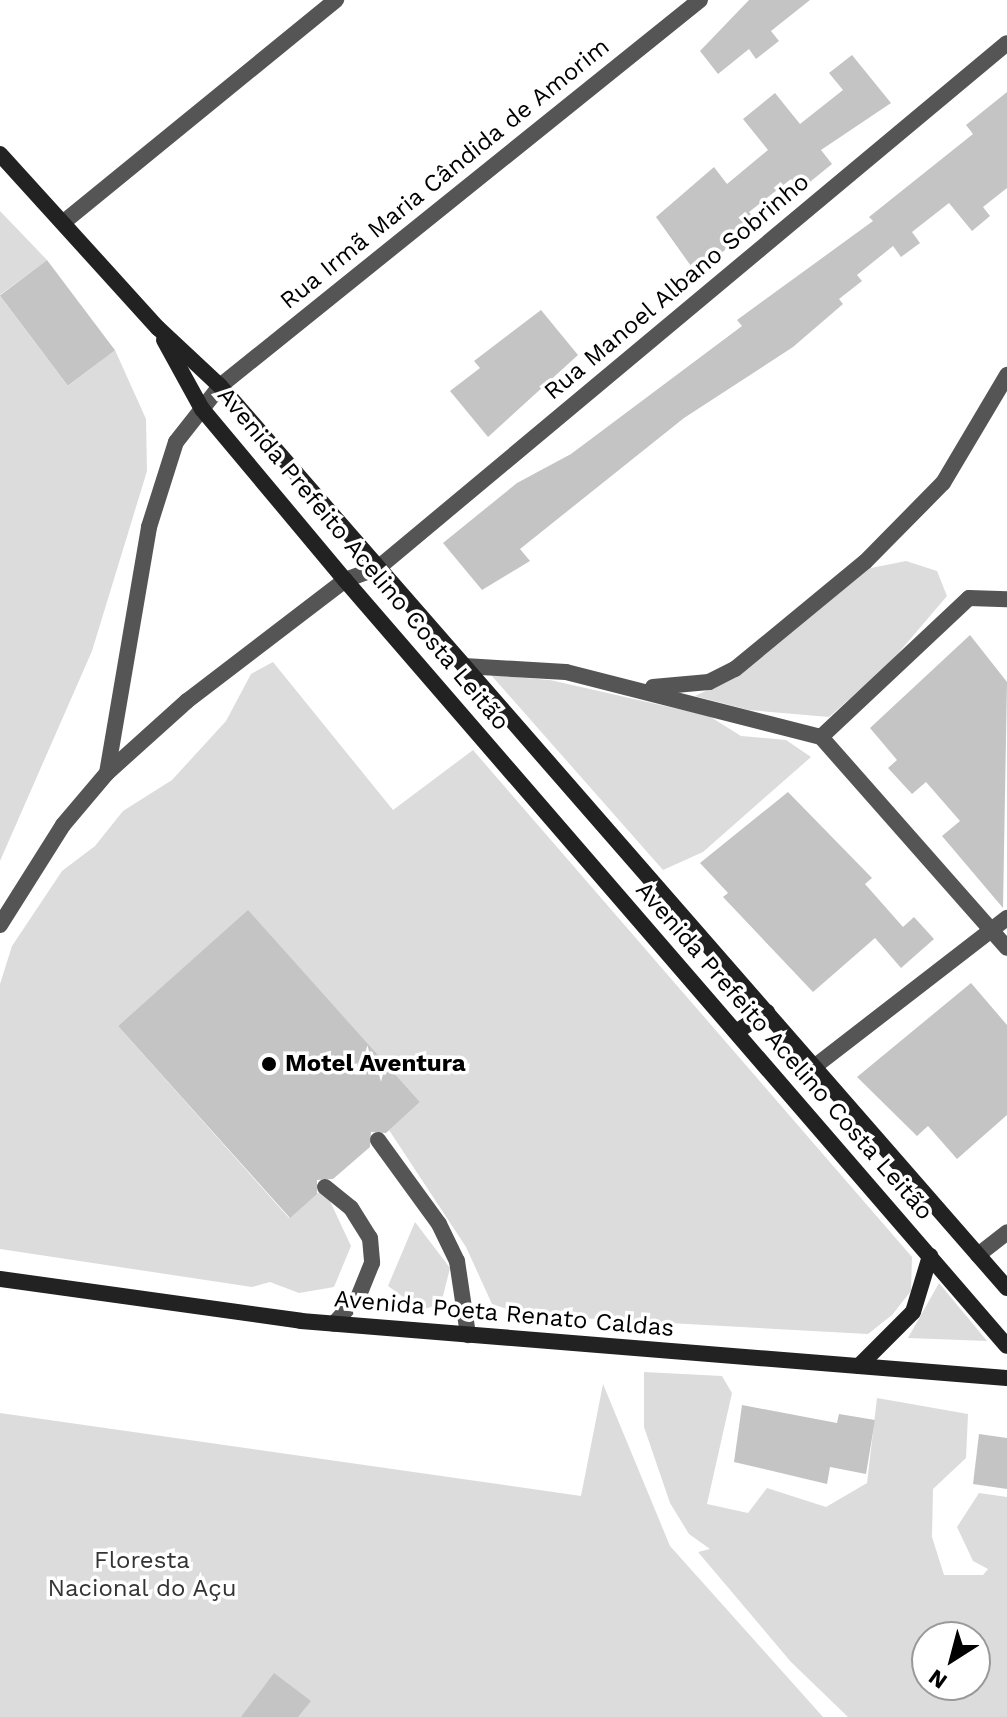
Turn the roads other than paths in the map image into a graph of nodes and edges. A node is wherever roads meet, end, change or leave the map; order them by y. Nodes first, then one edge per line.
1 (336, 0) edge
2 (700, 0) edge
3 (1007, 43) edge
4 (0, 154) edge
5 (65, 221) junction
6 (158, 328) junction
7 (1007, 375) edge
8 (220, 386) junction
9 (202, 409) junction
10 (378, 568) junction
11 (345, 580) junction
12 (1007, 599) edge
13 (464, 666) junction
14 (642, 688) junction
15 (821, 737) junction
16 (107, 773) junction
17 (1007, 918) edge
18 (0, 925) edge
19 (992, 930) junction
20 (1007, 948) edge
21 (767, 1012) junction
22 (736, 1032) junction
23 (814, 1067) junction
24 (378, 1140) dead end
25 (325, 1187) dead end
26 (1007, 1232) edge
27 (978, 1255) junction
28 (930, 1256) junction
29 (0, 1279) edge
30 (1007, 1288) edge
31 (334, 1324) junction
32 (468, 1335) junction
33 (1007, 1346) edge
34 (859, 1366) junction
35 (1007, 1378) edge

1 - 5 street
2 - 8 street, Rua Irmã Maria Cândida de Amorim
3 - 10 street, Rua Manoel Albano Sobrinho
4 - 5 street
5 - 6 street
6 - 8 street, Avenida Prefeito Acelino Costa Leitão
6 - 9 street, Avenida Prefeito Acelino Costa Leitão
7 - 14 street
8 - 9 street, Rua Irmã Maria Cândida de Amorim
8 - 10 street, Avenida Prefeito Acelino Costa Leitão
9 - 11 street, Avenida Prefeito Acelino Costa Leitão
9 - 16 street, Rua Irmã Maria Cândida de Amorim
10 - 11 street, Rua Manoel Albano Sobrinho
10 - 13 street, Avenida Prefeito Acelino Costa Leitão
11 - 16 street, Rua Manoel Albano Sobrinho
11 - 22 street, Avenida Prefeito Acelino Costa Leitão
12 - 15 street
13 - 14 street
13 - 21 street, Avenida Prefeito Acelino Costa Leitão
14 - 15 street
15 - 19 street
16 - 18 street, Rua Manoel Albano Sobrinho
17 - 19 street
19 - 20 street
19 - 23 street
21 - 22 street
21 - 23 street, Avenida Prefeito Acelino Costa Leitão
22 - 28 street, Avenida Prefeito Acelino Costa Leitão
23 - 27 street, Avenida Prefeito Acelino Costa Leitão
24 - 32 street
25 - 31 street
26 - 27 street
27 - 30 street, Avenida Prefeito Acelino Costa Leitão
28 - 33 street, Avenida Prefeito Acelino Costa Leitão
28 - 34 street
29 - 31 street, Avenida Poeta Renato Caldas
31 - 32 street, Avenida Poeta Renato Caldas
32 - 34 street, Avenida Poeta Renato Caldas
34 - 35 street, Avenida Poeta Renato Caldas

